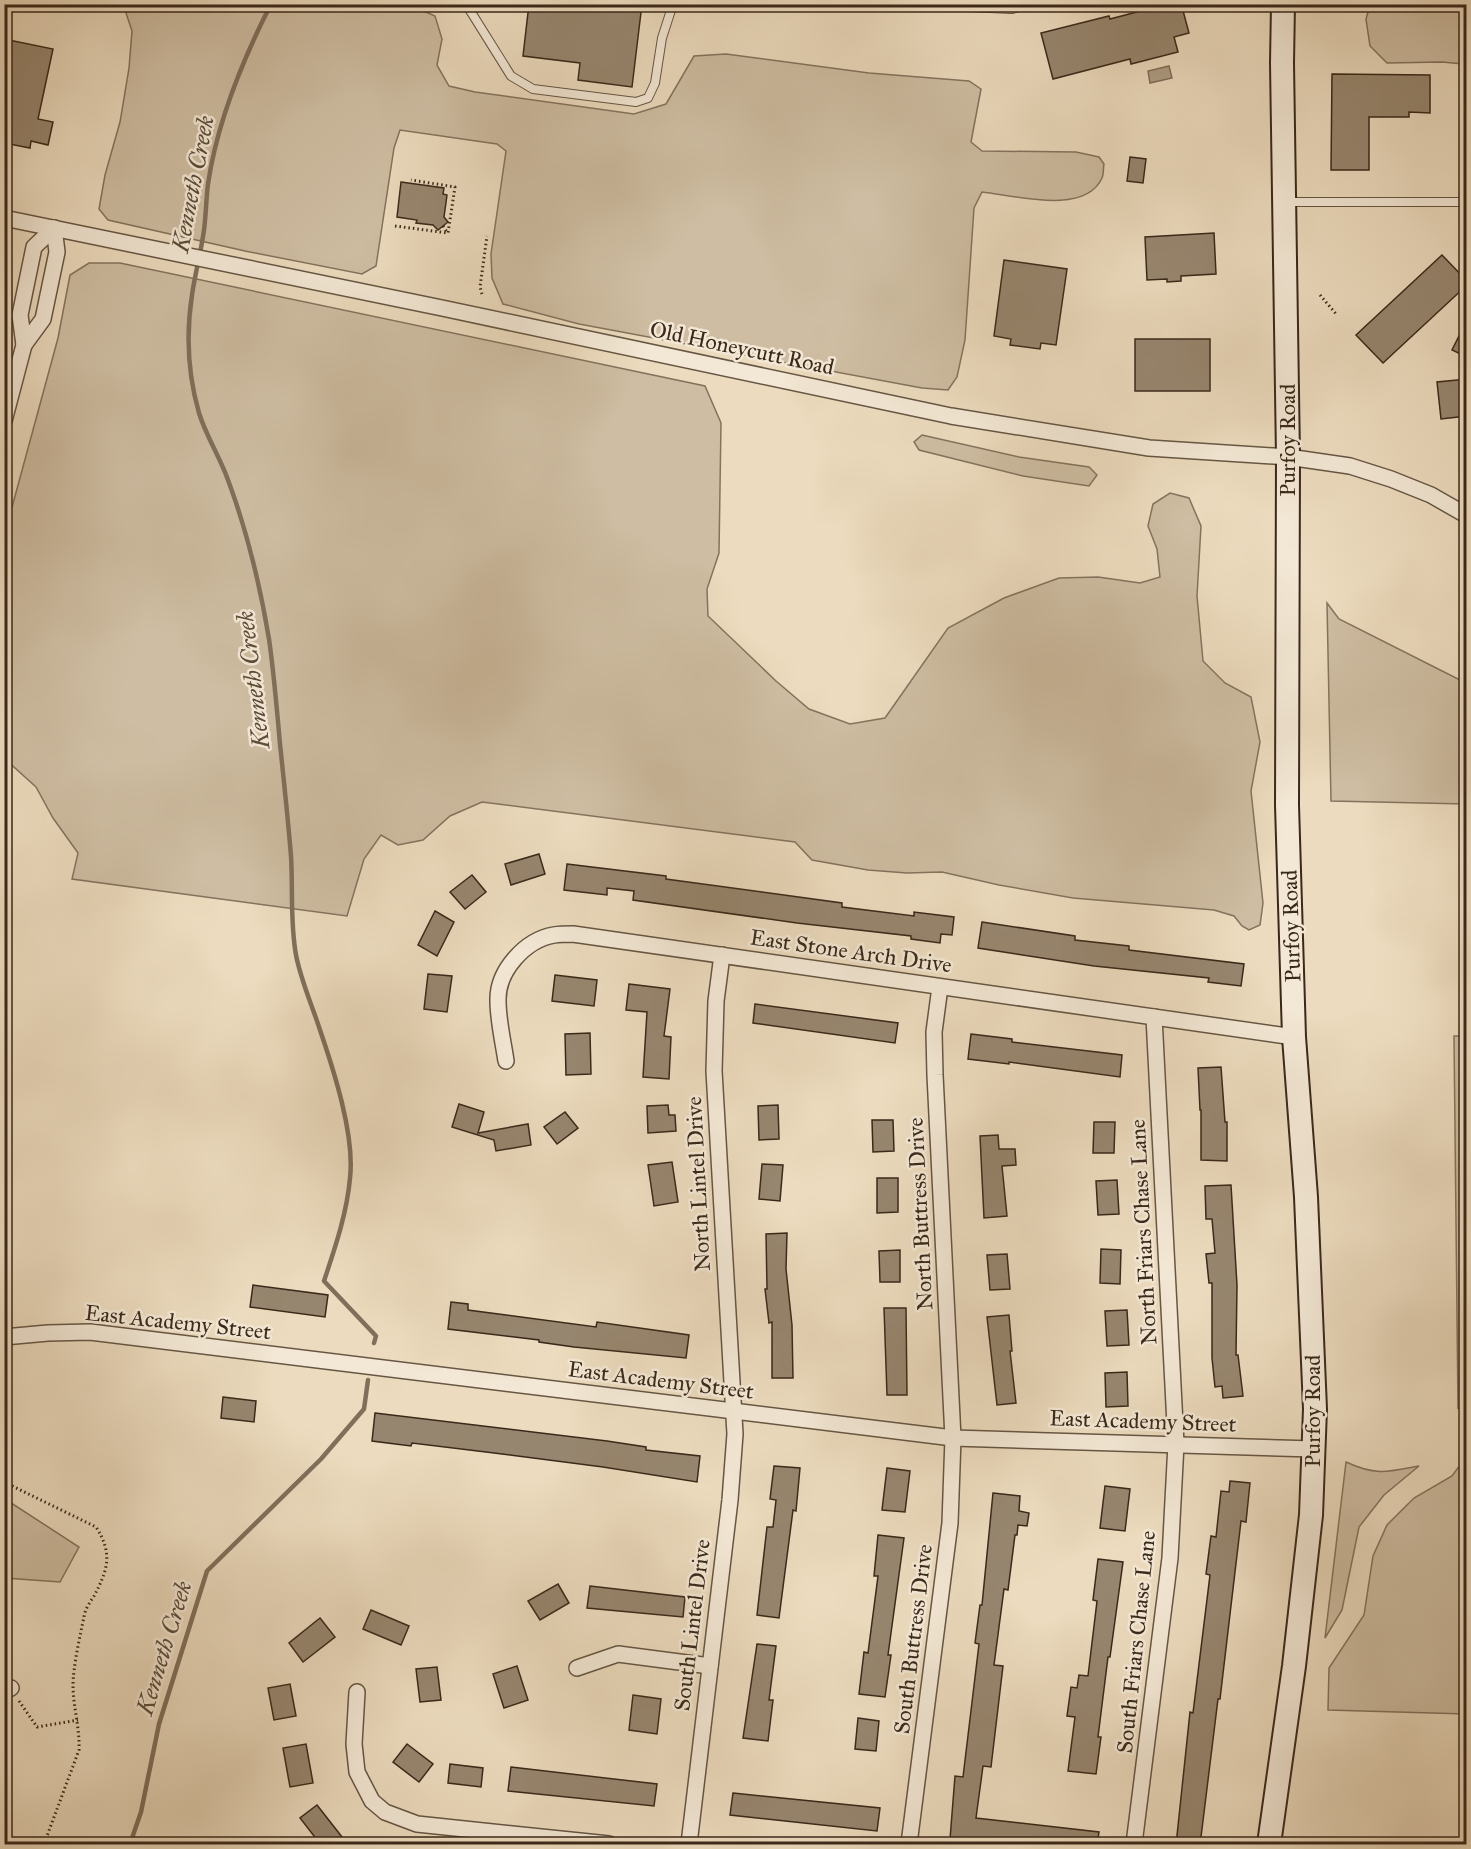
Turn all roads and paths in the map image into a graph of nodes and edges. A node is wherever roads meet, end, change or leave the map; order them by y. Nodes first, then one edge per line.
1 (466, 4) edge
2 (673, 4) edge
3 (1029, 4) edge
4 (1283, 4) edge
5 (968, 7) dead end
6 (411, 180) dead end
7 (1284, 202) junction
8 (1467, 202) edge
9 (4, 218) edge
10 (395, 226) dead end
11 (443, 226) dead end
12 (54, 228) junction
13 (448, 233) junction
14 (487, 236) dead end
15 (482, 294) dead end
16 (1320, 295) dead end
17 (1337, 315) dead end
18 (24, 345) junction
19 (10, 376) edge
20 (4, 421) edge
21 (1288, 457) junction
22 (1467, 515) edge
23 (722, 955) junction
24 (940, 987) junction
25 (1154, 1017) junction
26 (1294, 1037) junction
27 (506, 1061) dead end
28 (4, 1337) edge
29 (734, 1411) junction
30 (953, 1438) junction
31 (1176, 1444) junction
32 (1314, 1449) junction
33 (4, 1482) edge
34 (710, 1666) junction
35 (577, 1668) dead end
36 (357, 1692) dead end
37 (28, 1715) dead end
38 (78, 1720) junction
39 (44, 1845) edge
40 (609, 1845) edge
41 (688, 1845) edge
42 (909, 1845) edge
43 (1134, 1845) edge
44 (1269, 1845) edge

1 - 2 lane
3 - 5 lane
4 - 7 street, Purfoy Road
6 - 13 path
7 - 8 lane
7 - 21 street, Purfoy Road
9 - 12 street, Old Honeycutt Road
10 - 13 path
11 - 13 path
12 - 18 street
12 - 18 street
12 - 21 street, Old Honeycutt Road
14 - 15 path
16 - 17 path
18 - 19 street
19 - 20 street
21 - 22 street, Old Honeycutt Road
21 - 26 street, Purfoy Road
23 - 24 street, East Stone Arch Drive
23 - 27 street, East Stone Arch Drive
23 - 29 street, North Lintel Drive
24 - 25 street, East Stone Arch Drive
24 - 30 street, North Buttress Drive
25 - 26 street, East Stone Arch Drive
25 - 31 street, North Friars Chase Lane
26 - 32 street, Purfoy Road
28 - 29 street, East Academy Street
29 - 30 street, East Academy Street
29 - 34 street, South Lintel Drive
30 - 31 street, East Academy Street
30 - 42 street, South Buttress Drive
31 - 32 street, East Academy Street
31 - 43 street, South Friars Chase Lane
32 - 44 street, Purfoy Road
33 - 38 path
34 - 35 street
34 - 41 street, South Lintel Drive
36 - 40 street
37 - 38 path
38 - 39 path

